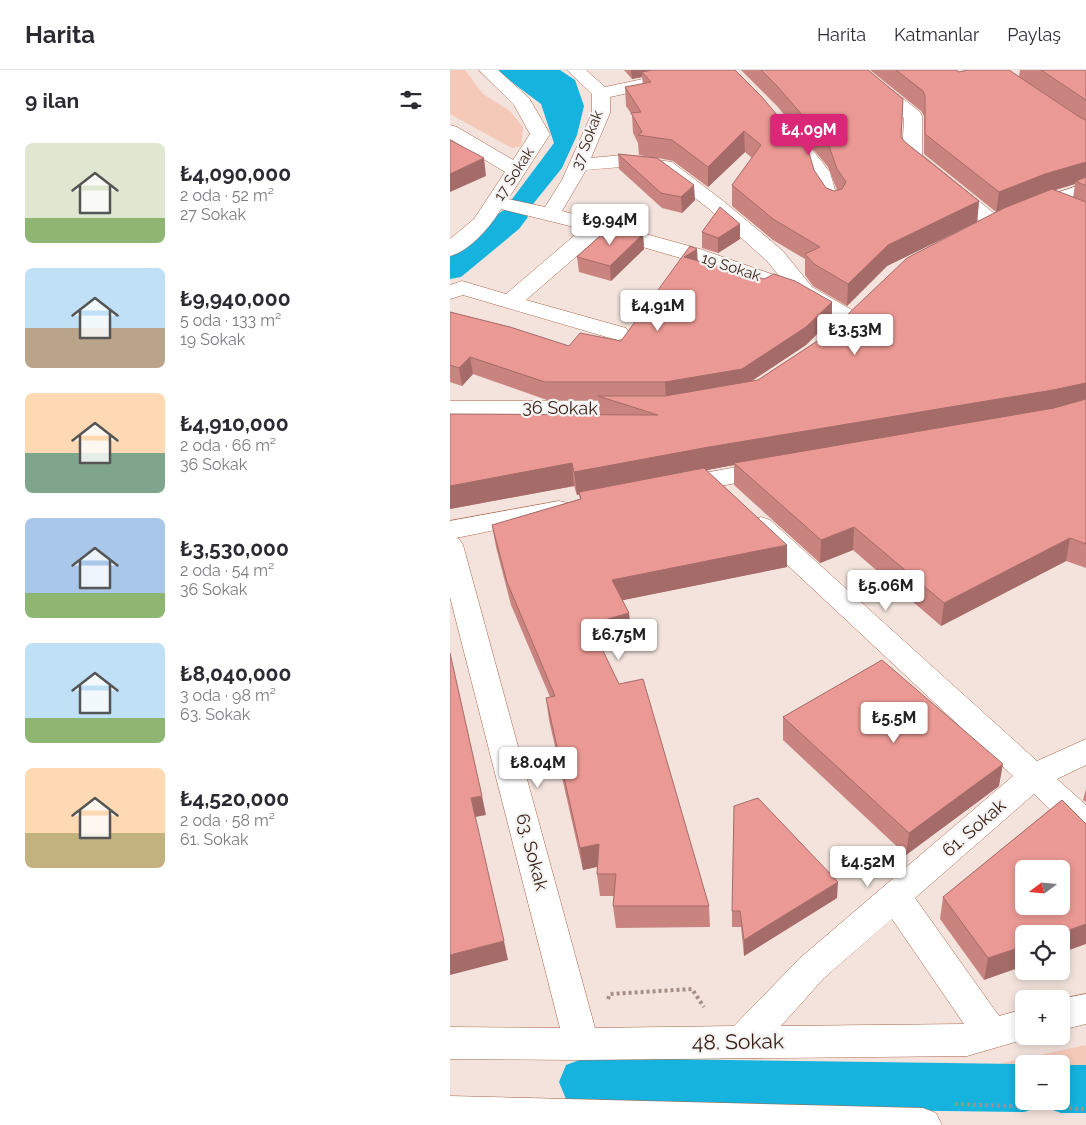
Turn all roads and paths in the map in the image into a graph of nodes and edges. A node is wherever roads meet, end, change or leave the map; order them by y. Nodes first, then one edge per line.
1 (488, 70) edge
2 (576, 70) edge
3 (711, 70) edge
4 (856, 70) edge
5 (600, 93) junction
6 (776, 118) edge
7 (450, 131) edge
8 (578, 165) junction
9 (517, 171) junction
10 (1086, 189) edge
11 (1050, 200) junction
12 (496, 202) junction
13 (834, 204) edge
14 (550, 214) junction
15 (1079, 214) edge
16 (598, 227) junction
17 (450, 250) edge
18 (450, 292) edge
19 (804, 292) junction
20 (510, 302) junction
21 (849, 318) edge
22 (618, 333) dead end
23 (450, 408) edge
24 (656, 409) edge
25 (795, 464) edge
26 (710, 479) junction
27 (652, 490) edge
28 (585, 504) edge
29 (450, 530) edge
30 (450, 545) edge
31 (1086, 751) edge
32 (1034, 777) junction
33 (1086, 824) edge
34 (895, 896) junction
35 (1086, 1010) edge
36 (1070, 1013) edge
37 (1007, 1029) edge
38 (742, 1042) junction
39 (450, 1043) edge
40 (582, 1044) junction
41 (450, 1113) edge
42 (503, 1119) edge
43 (923, 1125) edge

1 - 9 street, 17 Sokak
2 - 5 street, 37 Sokak
3 - 5 street
4 - 11 street
5 - 8 street, 37 Sokak
6 - 13 street
7 - 9 street
8 - 14 street, 37 Sokak
8 - 19 street
9 - 12 street, 17 Sokak
10 - 11 street
11 - 15 street
12 - 14 street, 19 Sokak
12 - 17 street, 17 Sokak
14 - 16 street, 19 Sokak
16 - 19 street, 19 Sokak
16 - 20 street
18 - 20 street
19 - 21 street, 19 Sokak
20 - 22 street
23 - 24 street, 36 Sokak
25 - 26 street
26 - 27 street
26 - 32 street
28 - 29 street
30 - 40 street, 63. Sokak
31 - 32 street, 61. Sokak
32 - 33 street
32 - 34 street, 61. Sokak
34 - 37 street
34 - 38 street, 61. Sokak
35 - 36 street
37 - 38 street, 48. Sokak
38 - 40 street, 48. Sokak
39 - 40 street, 48. Sokak
41 - 42 street
42 - 43 street

